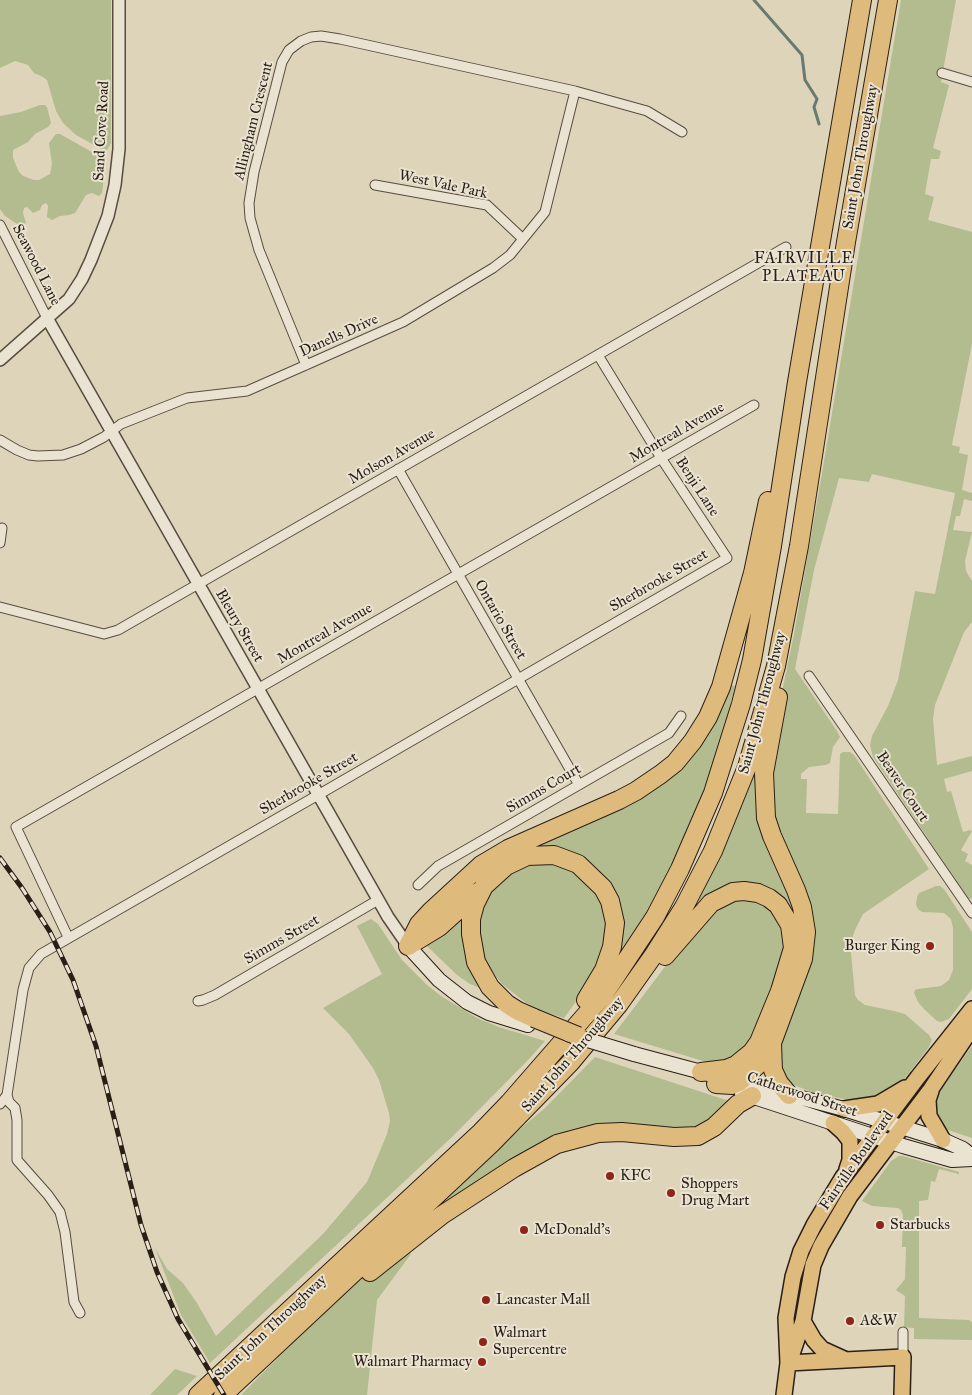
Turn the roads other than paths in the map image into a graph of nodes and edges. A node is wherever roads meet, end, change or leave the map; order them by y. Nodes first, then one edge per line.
1 (120, 0) edge
2 (862, 0) edge
3 (888, 0) edge
4 (942, 72) dead end
5 (972, 82) edge
6 (575, 91) junction
7 (682, 132) dead end
8 (375, 185) dead end
9 (0, 225) edge
10 (523, 238) junction
11 (786, 247) dead end
12 (48, 318) junction
13 (598, 355) junction
14 (0, 360) edge
15 (306, 365) junction
16 (797, 382) junction
17 (754, 405) dead end
18 (111, 432) junction
19 (0, 440) edge
20 (661, 458) junction
21 (398, 470) junction
22 (2, 528) dead end
23 (0, 543) edge
24 (799, 546) junction
25 (727, 558) joint
26 (458, 574) junction
27 (198, 584) junction
28 (0, 607) edge
29 (809, 676) dead end
30 (517, 679) junction
31 (258, 689) junction
32 (681, 716) dead end
33 (579, 785) junction
34 (318, 795) junction
35 (418, 886) dead end
36 (484, 886) junction
37 (378, 900) junction
38 (972, 913) edge
39 (68, 937) junction
40 (408, 946) junction
41 (198, 1001) dead end
42 (972, 1009) edge
43 (531, 1022) junction
44 (972, 1028) edge
45 (578, 1036) joint
46 (772, 1043) junction
47 (653, 1060) junction
48 (570, 1063) junction
49 (700, 1072) junction
50 (918, 1077) junction
51 (529, 1080) junction
52 (739, 1082) junction
53 (716, 1084) junction
54 (931, 1089) junction
55 (7, 1095) junction
56 (789, 1095) junction
57 (752, 1096) junction
58 (0, 1104) edge
59 (844, 1109) junction
60 (884, 1122) junction
61 (833, 1123) junction
62 (902, 1128) junction
63 (874, 1136) junction
64 (943, 1140) junction
65 (891, 1142) junction
66 (972, 1157) edge
67 (843, 1177) junction
68 (80, 1313) dead end
69 (803, 1321) junction
70 (904, 1332) dead end
71 (903, 1357) junction
72 (847, 1360) junction
73 (257, 1363) junction
74 (788, 1363) junction
75 (198, 1395) edge
76 (222, 1395) edge
77 (784, 1395) edge
78 (902, 1395) edge

1 - 12 street, Sand Cove Road
2 - 16 highway, Saint John Throughway
3 - 24 highway, Saint John Throughway
4 - 5 street
6 - 7 street
6 - 10 street, Danells Drive
6 - 15 street, Allingham Crescent
8 - 10 street, West Vale Park
9 - 12 street, Seawood Lane
10 - 15 street, Danells Drive
11 - 13 street, Molson Avenue
12 - 14 street, Sand Cove Road
12 - 18 street, Bleury Street
13 - 20 street, Benji Lane
13 - 21 street, Molson Avenue
15 - 18 street, Danells Drive
16 - 40 highway
16 - 51 highway, Saint John Throughway
17 - 20 street, Montreal Avenue
18 - 19 street, Danells Drive
18 - 27 street, Bleury Street
20 - 25 street, Benji Lane
20 - 26 street, Montreal Avenue
21 - 26 street, Ontario Street
21 - 27 street, Molson Avenue
22 - 23 street
24 - 46 highway
24 - 48 highway, Saint John Throughway
25 - 30 street, Sherbrooke Street
26 - 30 street, Ontario Street
26 - 31 street, Montreal Avenue
27 - 28 street, Molson Avenue
27 - 31 street, Bleury Street
29 - 38 street, Beaver Court
30 - 33 street, Ontario Street
30 - 34 street, Sherbrooke Street
31 - 34 street, Bleury Street
31 - 39 street, Montreal Avenue
32 - 33 street, Simms Court
33 - 35 street, Simms Court
34 - 37 street, Bleury Street
34 - 39 street, Sherbrooke Street
36 - 40 highway
36 - 43 highway
36 - 51 highway
37 - 40 street, Bleury Street
37 - 41 street, Simms Street
39 - 55 street, Sherbrooke Street
40 - 43 main road
42 - 50 main road, Fairville Boulevard
43 - 45 highway, bridge
44 - 54 main road, Fairville Boulevard
45 - 47 main road, Catherwood Street, bridge
46 - 52 highway
46 - 56 highway
47 - 49 main road, Catherwood Street
47 - 53 main road, Catherwood Street
48 - 49 highway
48 - 73 highway, Saint John Throughway
49 - 52 main road, Catherwood Street
50 - 59 main road
50 - 60 main road, Fairville Boulevard
51 - 75 highway, Saint John Throughway
52 - 53 highway
52 - 56 main road, Catherwood Street
53 - 57 main road, Catherwood Street
54 - 62 main road, Fairville Boulevard
54 - 64 main road
55 - 58 street, Sherbrooke Street
55 - 68 street
56 - 59 main road, Catherwood Street
57 - 61 main road, Catherwood Street
57 - 73 highway
59 - 60 main road, Catherwood Street
60 - 62 main road, Catherwood Street
60 - 63 main road, Fairville Boulevard
61 - 63 main road, Catherwood Street
61 - 67 main road
62 - 64 main road, Catherwood Street
62 - 65 main road, Fairville Boulevard
63 - 65 main road, Catherwood Street
63 - 67 main road, Fairville Boulevard
64 - 66 main road, Catherwood Street
65 - 66 main road, Catherwood Street
65 - 69 main road, Fairville Boulevard
67 - 74 main road, Fairville Boulevard
69 - 72 main road
69 - 74 main road, Fairville Boulevard
70 - 71 street
71 - 72 main road
71 - 78 main road
72 - 74 main road
73 - 76 highway, Saint John Throughway
74 - 77 main road, Fairville Boulevard

